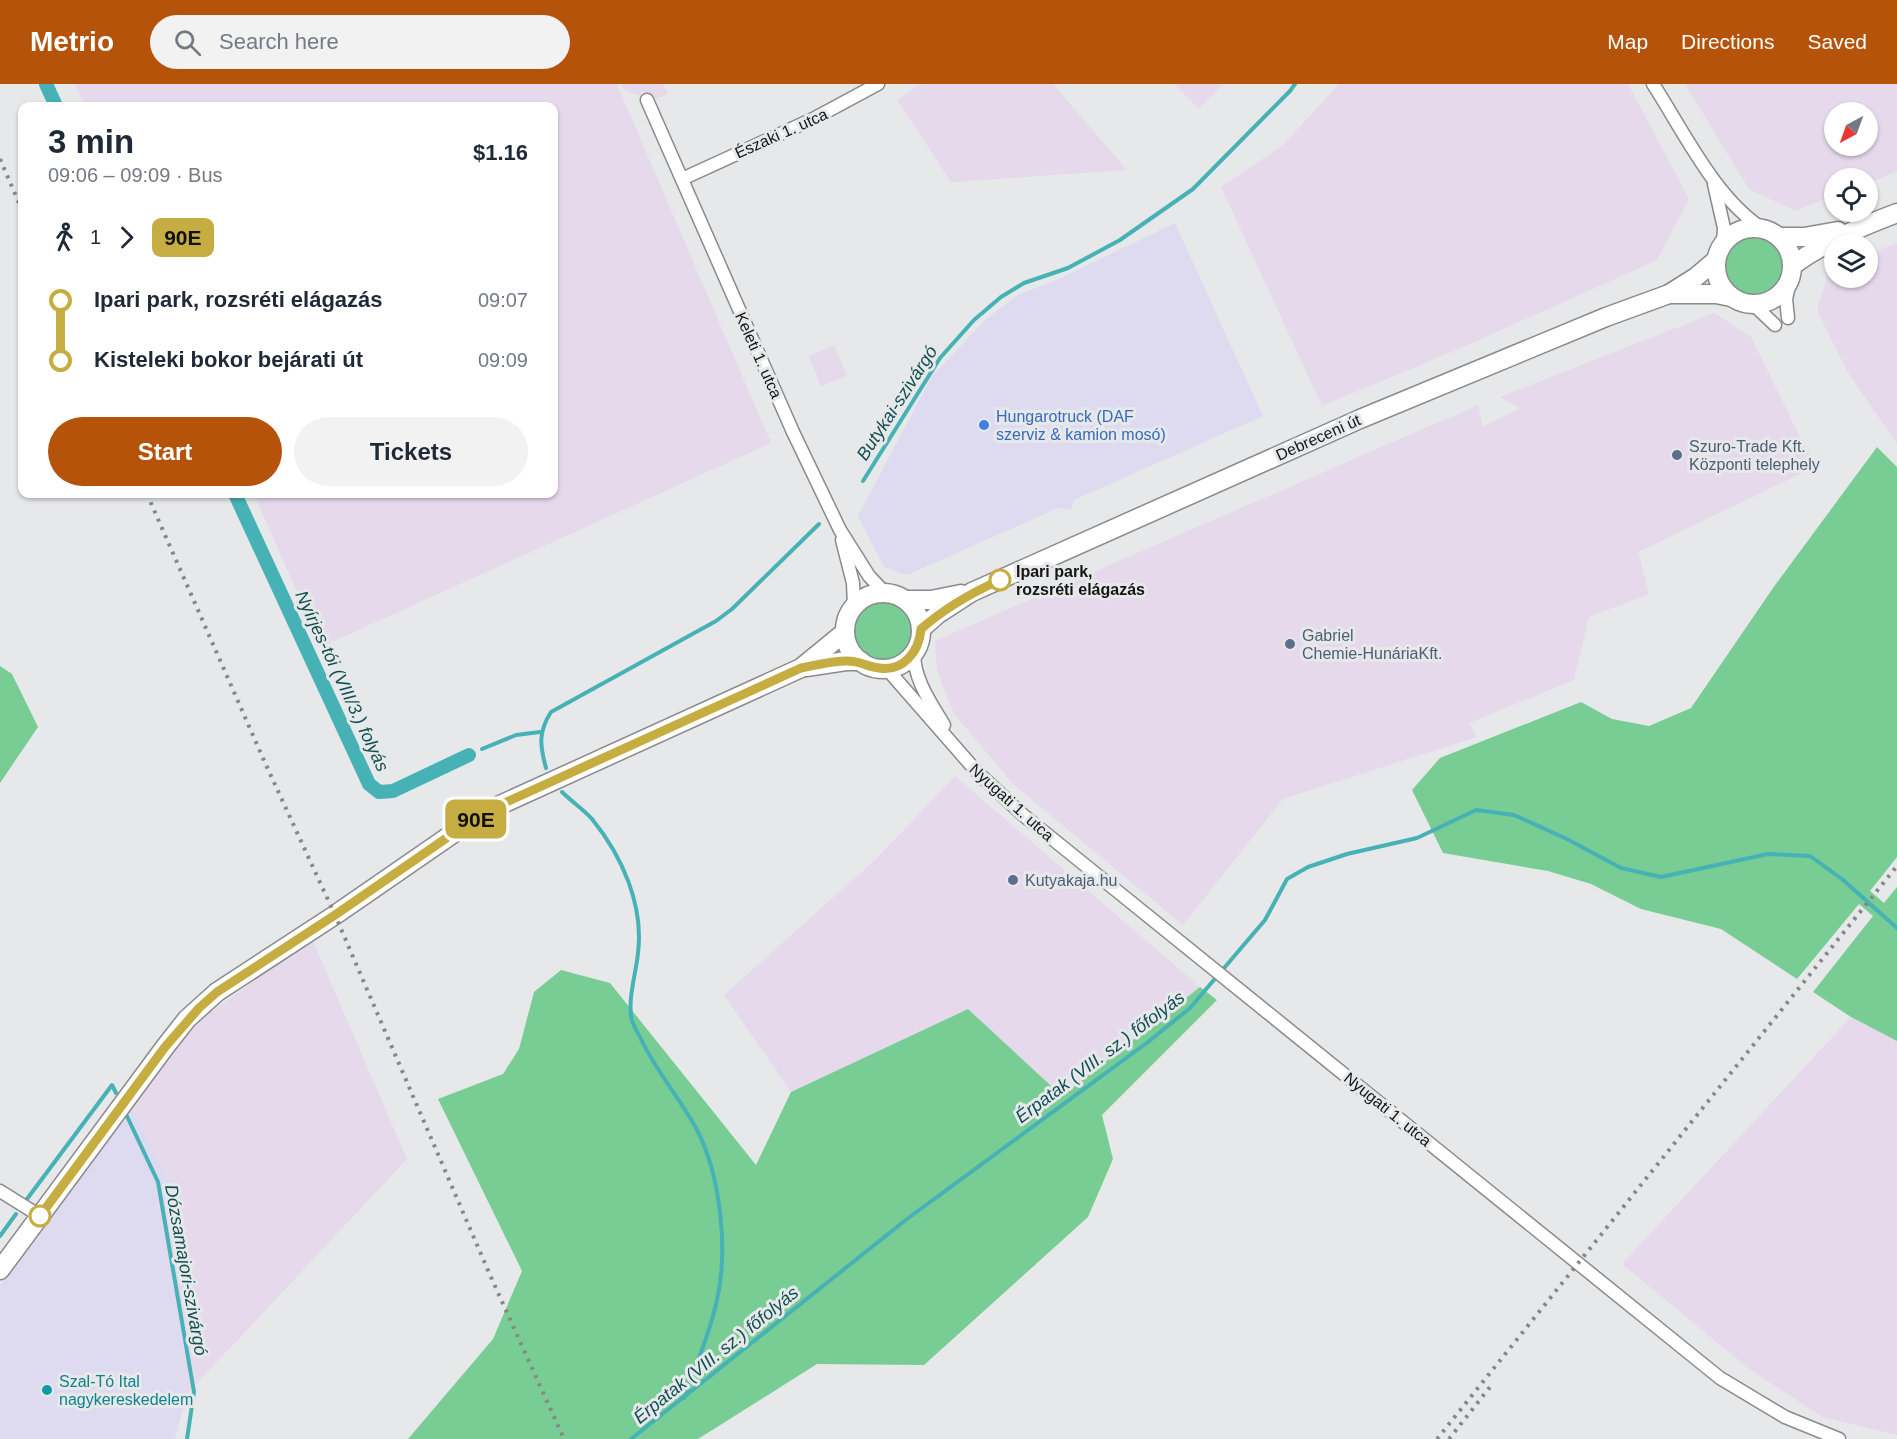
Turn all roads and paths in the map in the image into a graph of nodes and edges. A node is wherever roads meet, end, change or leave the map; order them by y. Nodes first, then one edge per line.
1 (878, 84) edge
2 (1653, 84) edge
3 (647, 100) dead end
4 (682, 179) junction
5 (1713, 180) junction
6 (1897, 213) edge
7 (1855, 228) junction
8 (1763, 229) junction
9 (1780, 237) junction
10 (1719, 252) junction
11 (1791, 273) junction
12 (1669, 294) junction
13 (1731, 297) junction
14 (1754, 305) junction
15 (1788, 318) dead end
16 (1775, 325) dead end
17 (840, 530) junction
18 (884, 592) junction
19 (972, 592) junction
20 (906, 600) junction
21 (854, 606) junction
22 (921, 629) junction
23 (845, 632) junction
24 (914, 653) junction
25 (861, 661) junction
26 (801, 668) junction
27 (887, 669) junction
28 (957, 750) junction
29 (0, 1191) edge
30 (40, 1216) junction
31 (0, 1270) edge
32 (1839, 1439) edge

1 - 4 street, Északi 1. utca
2 - 5 street
3 - 4 street, Keleti 1. utca
4 - 17 street, Keleti 1. utca
5 - 8 street
5 - 10 street
6 - 7 street
7 - 9 street
7 - 11 street
8 - 9 street
8 - 10 street
9 - 11 street
10 - 12 street
10 - 13 street
11 - 14 street
11 - 15 street
12 - 13 street
12 - 19 street, Debreceni út
13 - 14 street
14 - 16 street
17 - 18 street
17 - 21 street
18 - 20 street
18 - 21 street
19 - 20 street
19 - 22 street
20 - 22 street
21 - 23 street
22 - 24 street
23 - 25 street
23 - 26 street
24 - 27 street
24 - 28 street, Nyugati 1. utca
25 - 26 street
25 - 27 street
26 - 30 street
27 - 28 street, Nyugati 1. utca
28 - 32 street, Nyugati 1. utca
29 - 30 street
30 - 31 street

